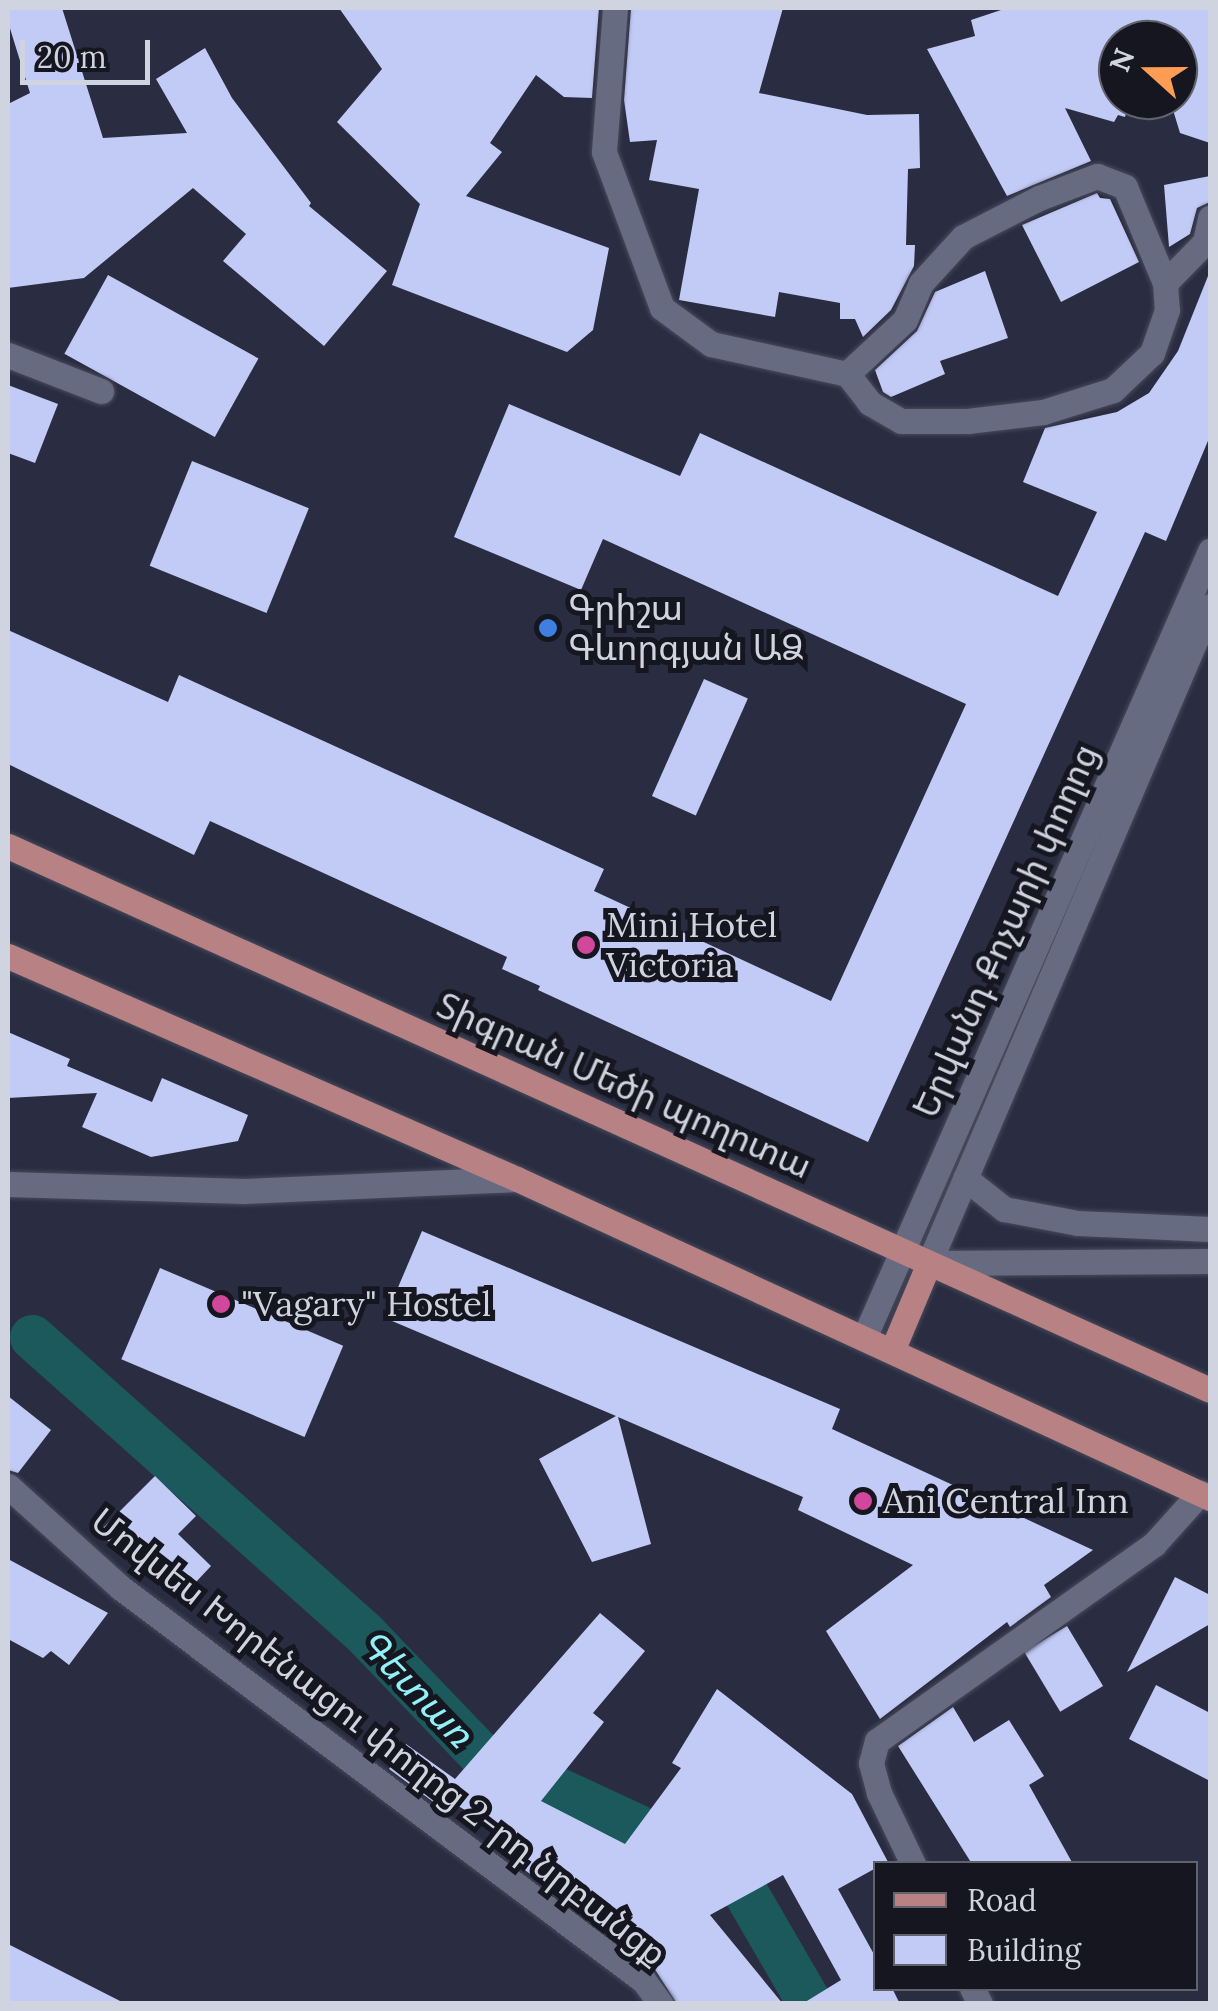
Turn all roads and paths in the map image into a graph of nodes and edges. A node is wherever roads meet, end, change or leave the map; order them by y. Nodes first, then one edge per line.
1 (615, 8) edge
2 (1210, 218) edge
3 (1165, 282) junction
4 (8, 355) edge
5 (847, 374) junction
6 (101, 391) dead end
7 (1210, 551) edge
8 (1210, 606) edge
9 (8, 846) edge
10 (8, 956) edge
11 (965, 1178) junction
12 (517, 1179) junction
13 (8, 1184) edge
14 (1210, 1229) edge
15 (904, 1250) junction
16 (1210, 1261) edge
17 (929, 1262) junction
18 (864, 1338) junction
19 (892, 1351) junction
20 (1210, 1390) edge
21 (8, 1486) edge
22 (1205, 1496) edge
23 (912, 1861) edge
24 (661, 2004) edge

1 - 5 street
2 - 3 street
3 - 5 street
3 - 5 street
4 - 6 street
7 - 15 street, Երվանդ Քոչարի փողոց
8 - 11 street, Երվանդ Քոչարի փողոց
9 - 15 main road, Տիգրան Մեծի պողոտա
10 - 12 main road
11 - 14 street
11 - 17 street, Երվանդ Քոչարի փողոց
12 - 13 street
12 - 18 main road
15 - 17 main road, Տիգրան Մեծի պողոտա
15 - 18 street, Երվանդ Քոչարի փողոց
16 - 17 street
17 - 19 main road
17 - 20 main road, Տիգրան Մեծի պողոտա
18 - 19 main road
19 - 22 main road
21 - 24 street, Մովսես Խորենացու փողոց 2-րդ նրբանցք
22 - 23 street

